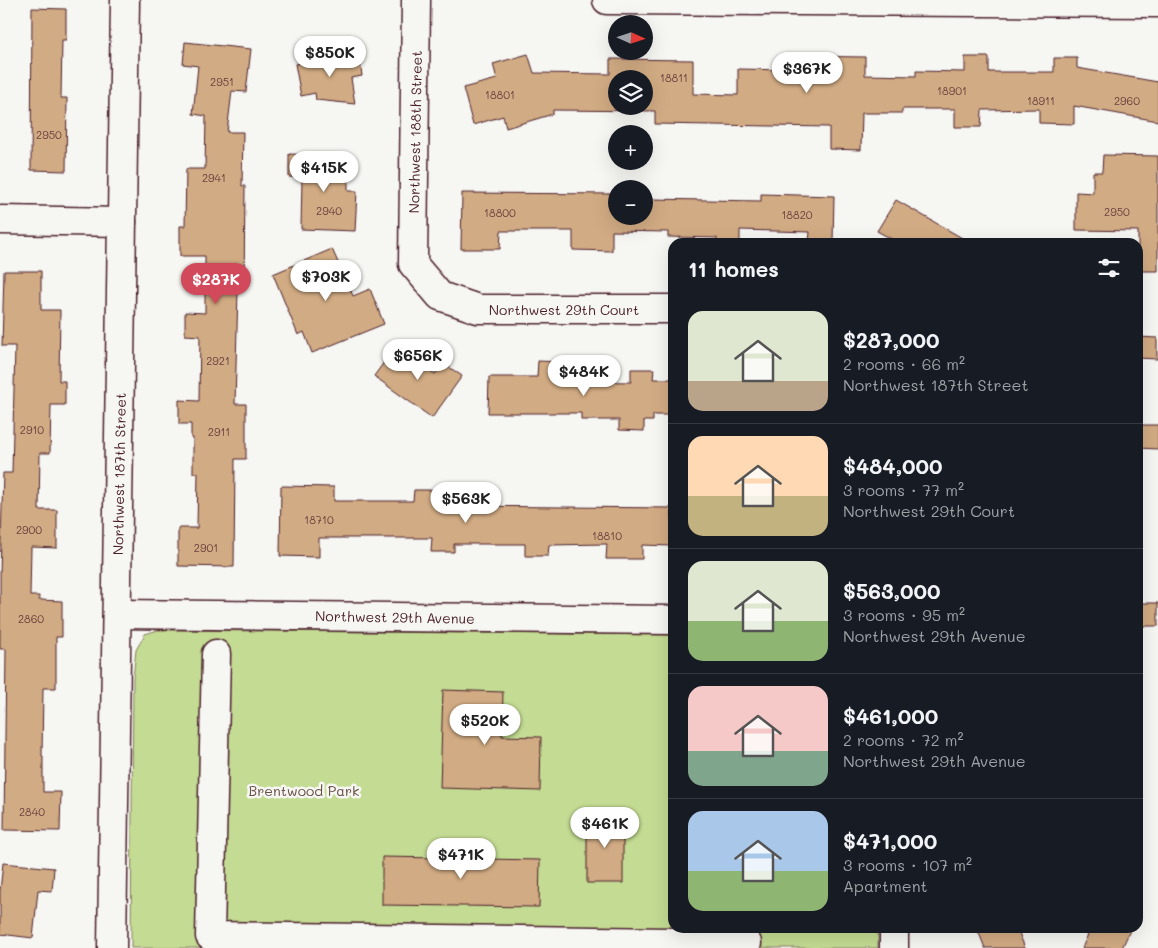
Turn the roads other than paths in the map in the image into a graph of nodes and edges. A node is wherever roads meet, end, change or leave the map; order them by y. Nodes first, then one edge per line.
1 (126, 0) edge
2 (416, 0) edge
3 (607, 0) edge
4 (1158, 3) edge
5 (0, 220) edge
6 (122, 222) junction
7 (413, 264) joint
8 (668, 309) edge
9 (118, 614) junction
10 (668, 620) edge
11 (216, 654) dead end
12 (894, 933) edge
13 (747, 943) dead end
14 (562, 944) edge
15 (112, 948) edge
16 (894, 948) edge

1 - 6 street, Northwest 187th Street
2 - 7 street, Northwest 188th Street
3 - 4 street
5 - 6 street
6 - 9 street, Northwest 187th Street
7 - 8 street, Northwest 29th Court
9 - 10 street, Northwest 29th Avenue
9 - 15 street, Northwest 187th Street
11 - 14 street
12 - 16 street
13 - 14 street

